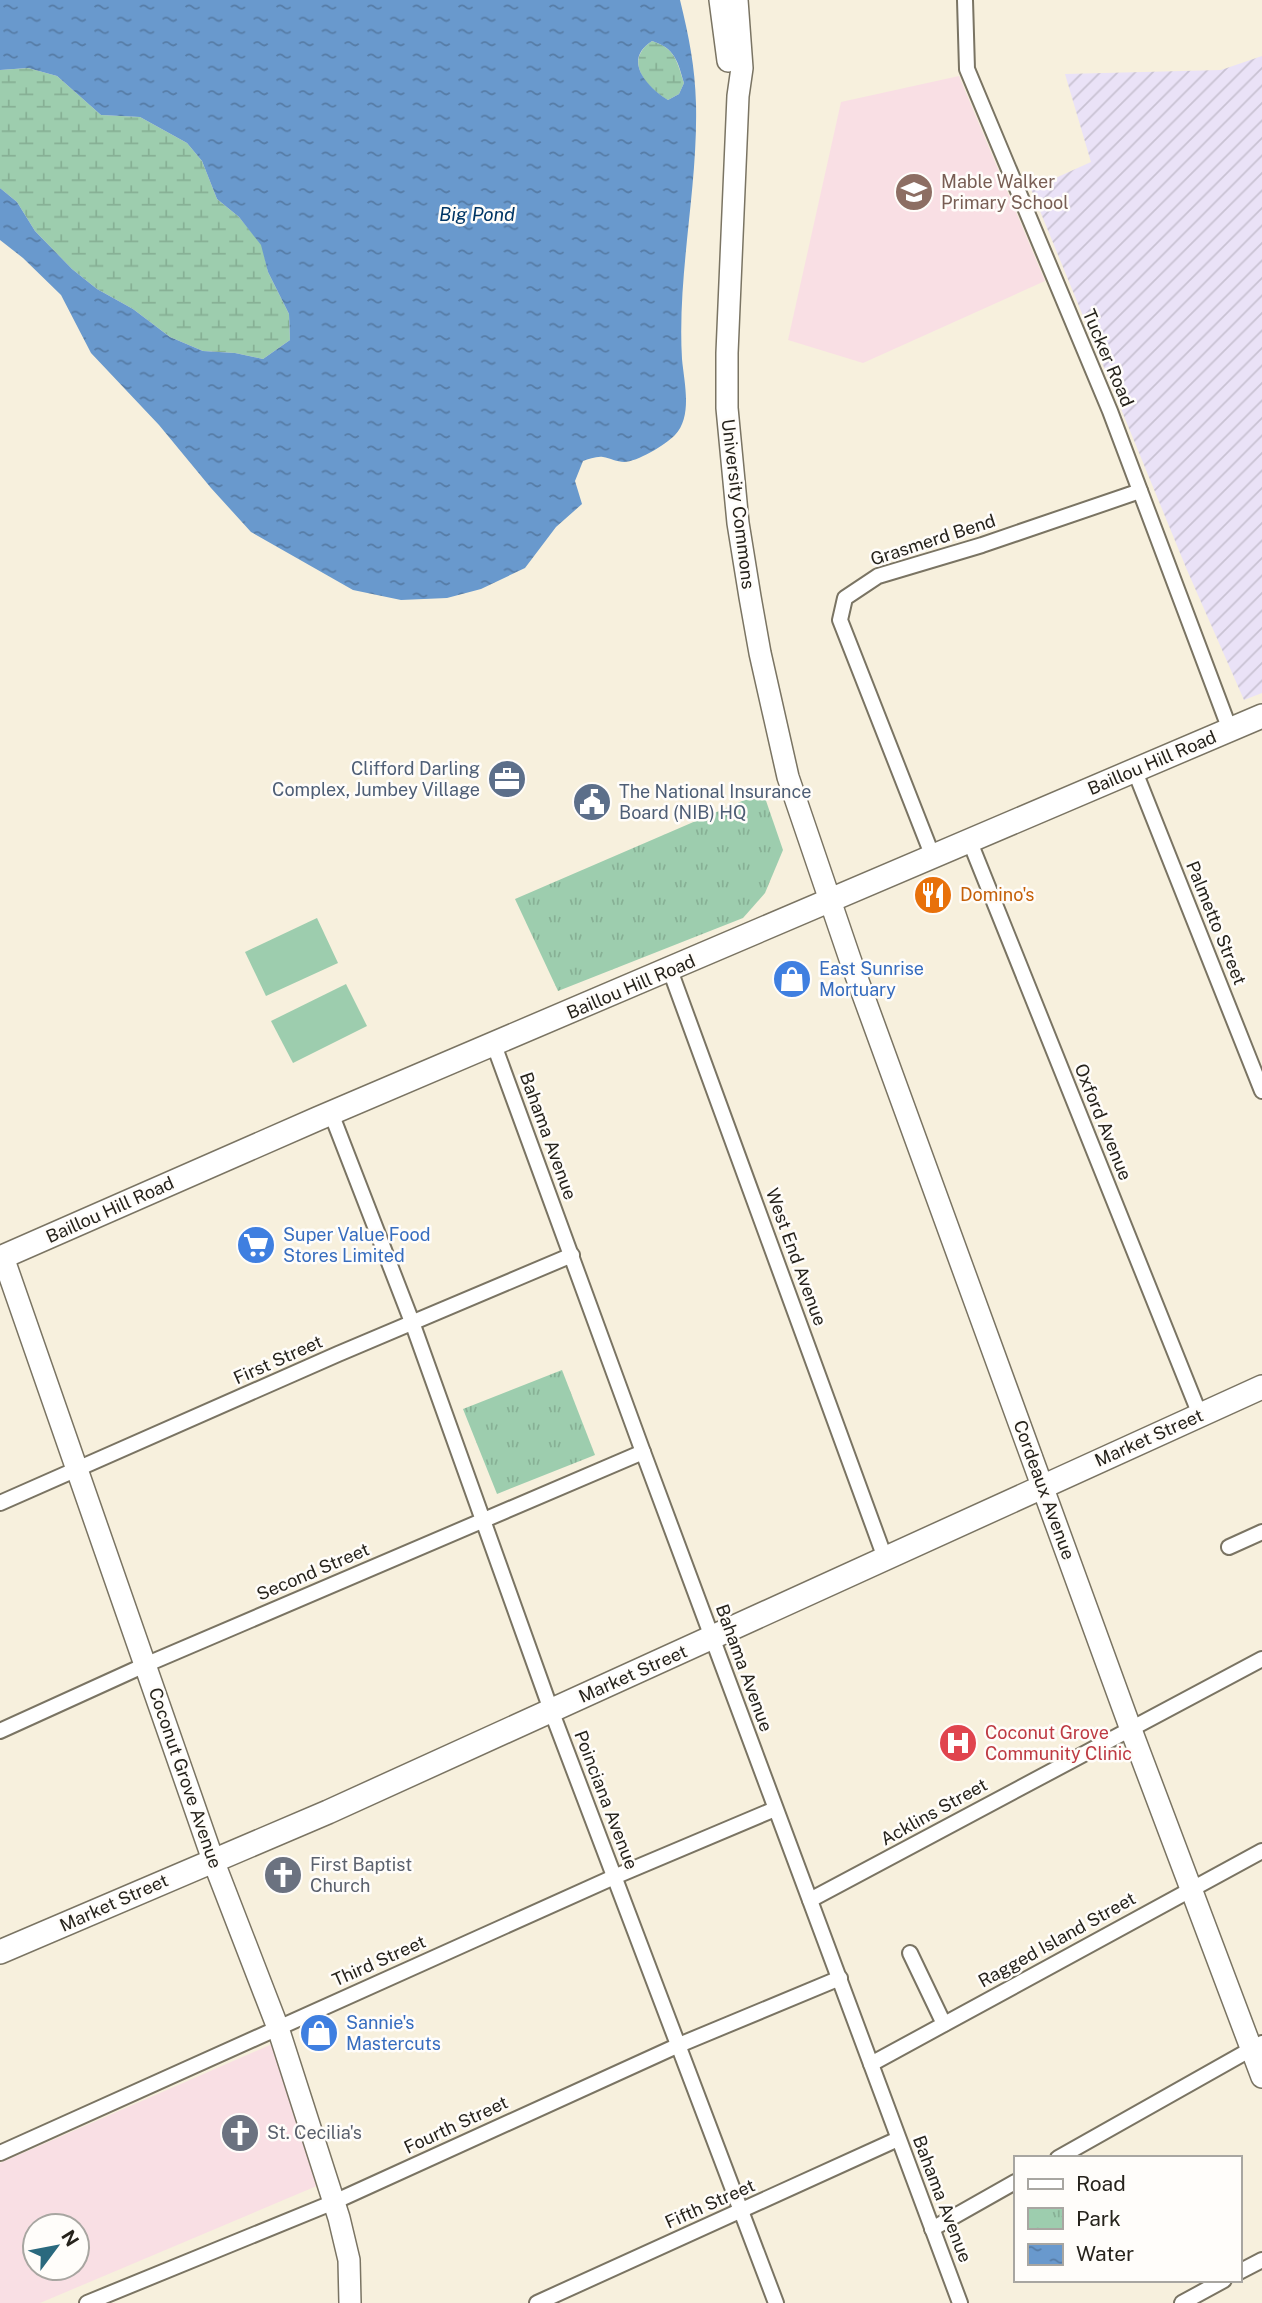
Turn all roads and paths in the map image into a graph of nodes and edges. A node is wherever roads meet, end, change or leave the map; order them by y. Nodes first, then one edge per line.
1 (720, 0) edge
2 (737, 0) edge
3 (965, 0) edge
4 (738, 96) junction
5 (1140, 491) junction
6 (1262, 716) edge
7 (1230, 730) junction
8 (1134, 769) junction
9 (970, 842) junction
10 (933, 857) junction
11 (830, 901) junction
12 (670, 970) junction
13 (494, 1045) junction
14 (1262, 1091) edge
15 (331, 1113) junction
16 (572, 1255) junction
17 (1, 1258) edge
18 (412, 1322) junction
19 (1261, 1391) edge
20 (1200, 1415) junction
21 (643, 1452) junction
22 (77, 1469) junction
23 (1043, 1486) junction
24 (0, 1503) edge
25 (482, 1520) junction
26 (1262, 1532) edge
27 (1229, 1547) dead end
28 (885, 1558) junction
29 (713, 1638) junction
30 (1262, 1659) edge
31 (145, 1665) junction
32 (551, 1710) junction
33 (1130, 1727) junction
34 (0, 1731) edge
35 (775, 1809) junction
36 (1262, 1851) edge
37 (213, 1860) junction
38 (614, 1877) junction
39 (1191, 1888) junction
40 (810, 1900) junction
41 (0, 1952) edge
42 (910, 1953) dead end
43 (840, 1978) junction
44 (944, 2024) junction
45 (278, 2028) junction
46 (679, 2045) junction
47 (1257, 2046) edge
48 (871, 2064) junction
49 (1262, 2077) edge
50 (898, 2139) junction
51 (0, 2153) edge
52 (1062, 2156) edge
53 (1014, 2183) edge
54 (334, 2202) junction
55 (741, 2210) junction
56 (932, 2229) junction
57 (1262, 2260) edge
58 (1241, 2271) edge
59 (1220, 2282) edge
60 (87, 2303) edge
61 (350, 2303) edge
62 (537, 2303) edge
63 (776, 2303) edge
64 (961, 2303) edge
65 (1182, 2303) edge

1 - 4 street, University Commons
2 - 4 street, University Commons
3 - 5 street, Tucker Road
4 - 11 street, University Commons
5 - 7 street, Tucker Road
5 - 10 street, Grasmerd Bend
6 - 7 main road, Baillou Hill Road
7 - 8 main road, Baillou Hill Road
8 - 9 main road, Baillou Hill Road
8 - 14 street, Palmetto Street
9 - 10 main road, Baillou Hill Road
9 - 20 street, Oxford Avenue
10 - 11 main road, Baillou Hill Road
11 - 12 main road, Baillou Hill Road
11 - 23 street, Cordeaux Avenue
12 - 13 main road, Baillou Hill Road
12 - 28 street, West End Avenue
13 - 15 main road, Baillou Hill Road
13 - 16 street, Bahama Avenue
15 - 17 main road, Baillou Hill Road
15 - 18 street, Poinciana Avenue
16 - 18 street, First Street
16 - 21 street, Bahama Avenue
17 - 22 street, Coconut Grove Avenue
18 - 22 street, First Street
18 - 25 street, Poinciana Avenue
19 - 20 main road, Market Street
20 - 23 main road, Market Street
21 - 25 street, Second Street
21 - 29 street, Bahama Avenue
22 - 24 street, First Street
22 - 31 street, Coconut Grove Avenue
23 - 28 main road, Market Street
23 - 33 street, Cordeaux Avenue
25 - 31 street, Second Street
25 - 32 street, Poinciana Avenue
26 - 27 street
28 - 29 main road, Market Street
29 - 32 main road, Market Street
29 - 35 street, Bahama Avenue
30 - 33 street, Acklins Street
31 - 34 street, Second Street
31 - 37 street, Coconut Grove Avenue
32 - 37 main road, Market Street
32 - 38 street, Poinciana Avenue
33 - 39 street, Cordeaux Avenue
33 - 40 street, Acklins Street
35 - 38 street, Third Street
35 - 40 street, Bahama Avenue
36 - 39 street, Ragged Island Street
37 - 41 main road, Market Street
37 - 45 street, Coconut Grove Avenue
38 - 45 street, Third Street
38 - 46 street, Poinciana Avenue
39 - 44 street, Ragged Island Street
39 - 47 street, Cordeaux Avenue
40 - 43 street, Bahama Avenue
42 - 44 street
43 - 46 street, Fourth Street
43 - 48 street, Bahama Avenue
44 - 48 street, Ragged Island Street
45 - 51 street, Third Street
45 - 54 street, Coconut Grove Avenue
46 - 54 street, Fourth Street
46 - 55 street, Poinciana Avenue
47 - 49 street, Cordeaux Avenue
47 - 52 street
48 - 50 street, Bahama Avenue
50 - 55 street, Fifth Street
50 - 56 street, Bahama Avenue
53 - 56 street
54 - 60 street, Fourth Street
54 - 61 street, Coconut Grove Avenue
55 - 62 street, Fifth Street
55 - 63 street, Poinciana Avenue
56 - 64 street, Bahama Avenue
57 - 58 street
59 - 65 street

